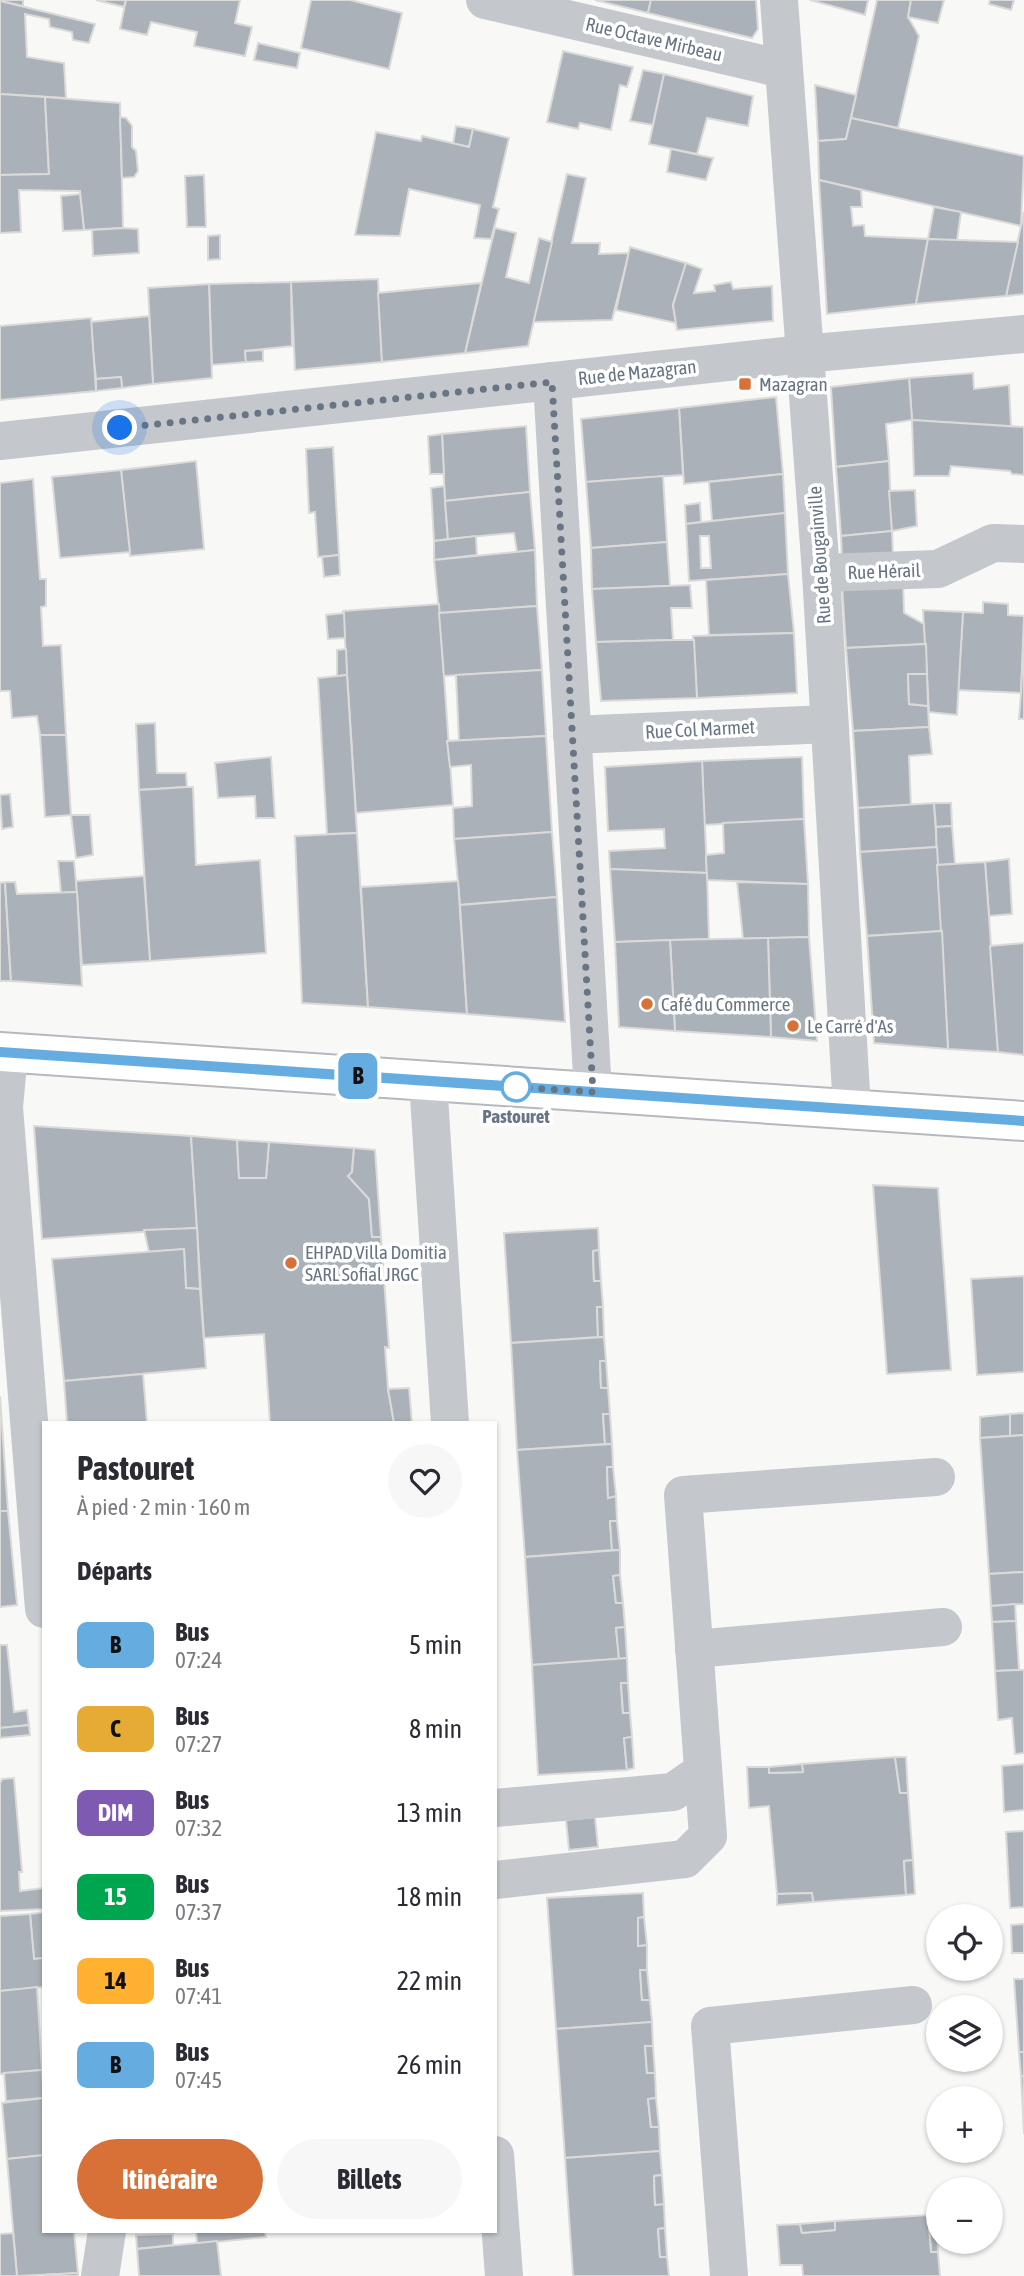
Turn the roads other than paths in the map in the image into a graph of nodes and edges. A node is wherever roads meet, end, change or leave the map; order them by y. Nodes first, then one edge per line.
1 (485, 0) edge
2 (779, 0) edge
3 (783, 69) junction
4 (1024, 334) edge
5 (803, 355) junction
6 (552, 382) junction
7 (0, 441) edge
8 (1024, 544) edge
9 (821, 573) junction
10 (829, 724) junction
11 (572, 735) junction
12 (4, 1052) edge
13 (428, 1081) junction
14 (593, 1092) junction
15 (852, 1110) junction
16 (1024, 1121) edge
17 (450, 1421) edge
18 (936, 1477) dead end
19 (42, 1584) edge
20 (943, 1627) dead end
21 (694, 1649) junction
22 (703, 1771) junction
23 (497, 1808) edge
24 (497, 1880) edge
25 (913, 2006) dead end
26 (497, 2182) edge
27 (107, 2233) edge
28 (100, 2276) edge
29 (504, 2276) edge
30 (729, 2276) edge

1 - 3 street, Rue Octave Mirbeau
2 - 3 street, Rue de Bougainville
3 - 5 street, Rue de Bougainville
4 - 5 street, Rue de Mazagran
5 - 6 street, Rue de Mazagran
5 - 9 street, Rue de Bougainville
6 - 7 street, Rue de Mazagran
6 - 11 street
8 - 9 street, Rue Hérail
9 - 10 street, Rue de Bougainville
10 - 11 street, Rue Col Marmet
10 - 15 street, Rue de Bougainville
11 - 14 street
12 - 13 main road
12 - 19 street
13 - 14 main road
13 - 17 street
14 - 15 main road
15 - 16 main road
18 - 21 street
20 - 21 street
21 - 22 street
22 - 23 street
22 - 24 street
25 - 30 street
26 - 29 street
27 - 28 street

